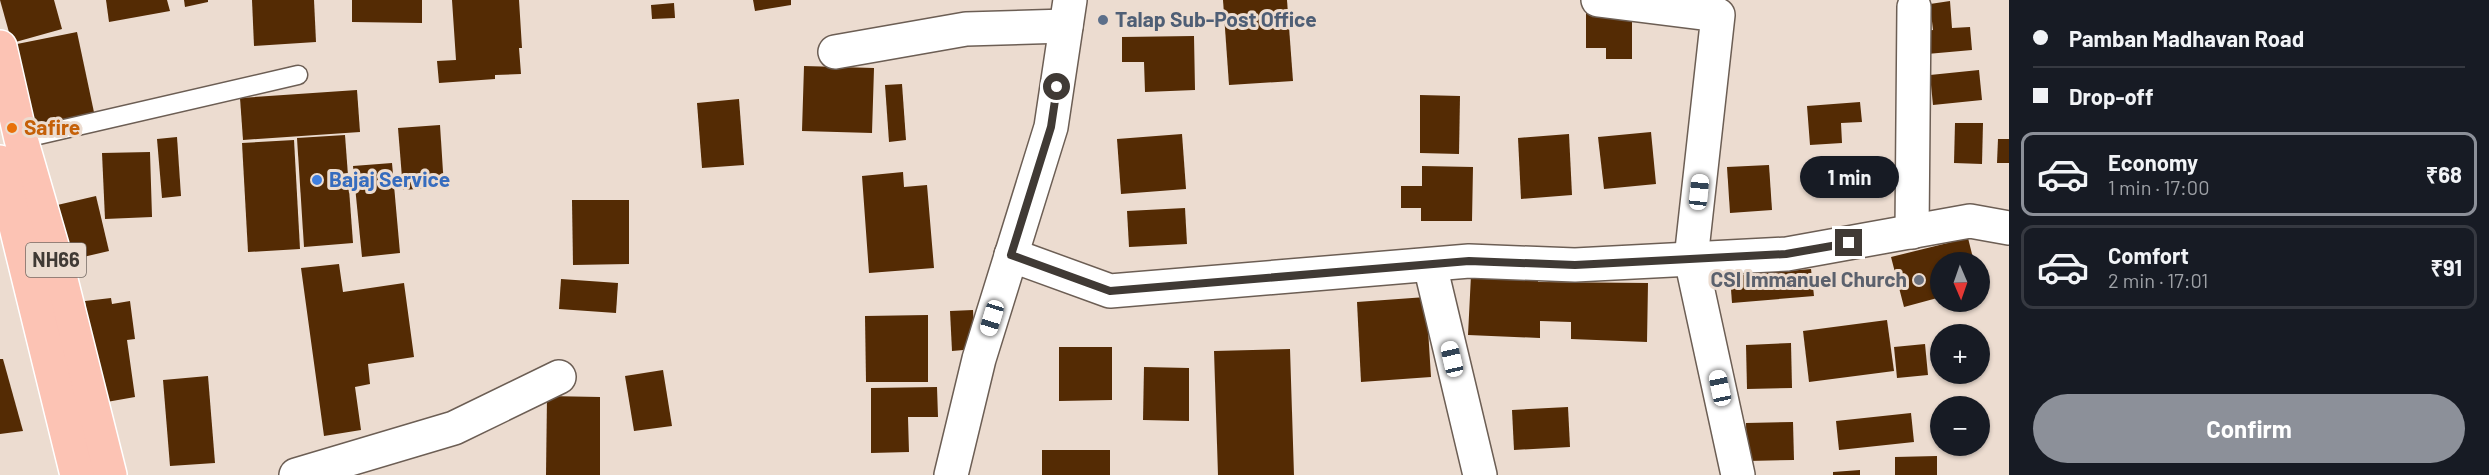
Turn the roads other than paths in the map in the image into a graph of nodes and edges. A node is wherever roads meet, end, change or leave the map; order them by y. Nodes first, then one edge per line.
1 (1598, 0) edge
2 (1914, 7) dead end
3 (1068, 13) edge
4 (0, 47) edge
5 (835, 52) dead end
6 (298, 75) dead end
7 (11, 150) edge
8 (2009, 228) edge
9 (1912, 232) junction
10 (1011, 255) junction
11 (1692, 259) junction
12 (1430, 266) junction
13 (559, 377) dead end
14 (77, 475) edge
15 (110, 475) edge
16 (296, 475) edge
17 (951, 475) edge
18 (1480, 475) edge
19 (1738, 475) edge

1 - 11 street
2 - 9 street
3 - 5 street
3 - 10 street
4 - 7 highway, NH66
6 - 7 lane
7 - 14 highway, NH66
7 - 15 highway, NH66
8 - 9 street
9 - 11 street
10 - 12 street
10 - 17 street
11 - 12 street
11 - 19 street
12 - 18 street
13 - 16 street

